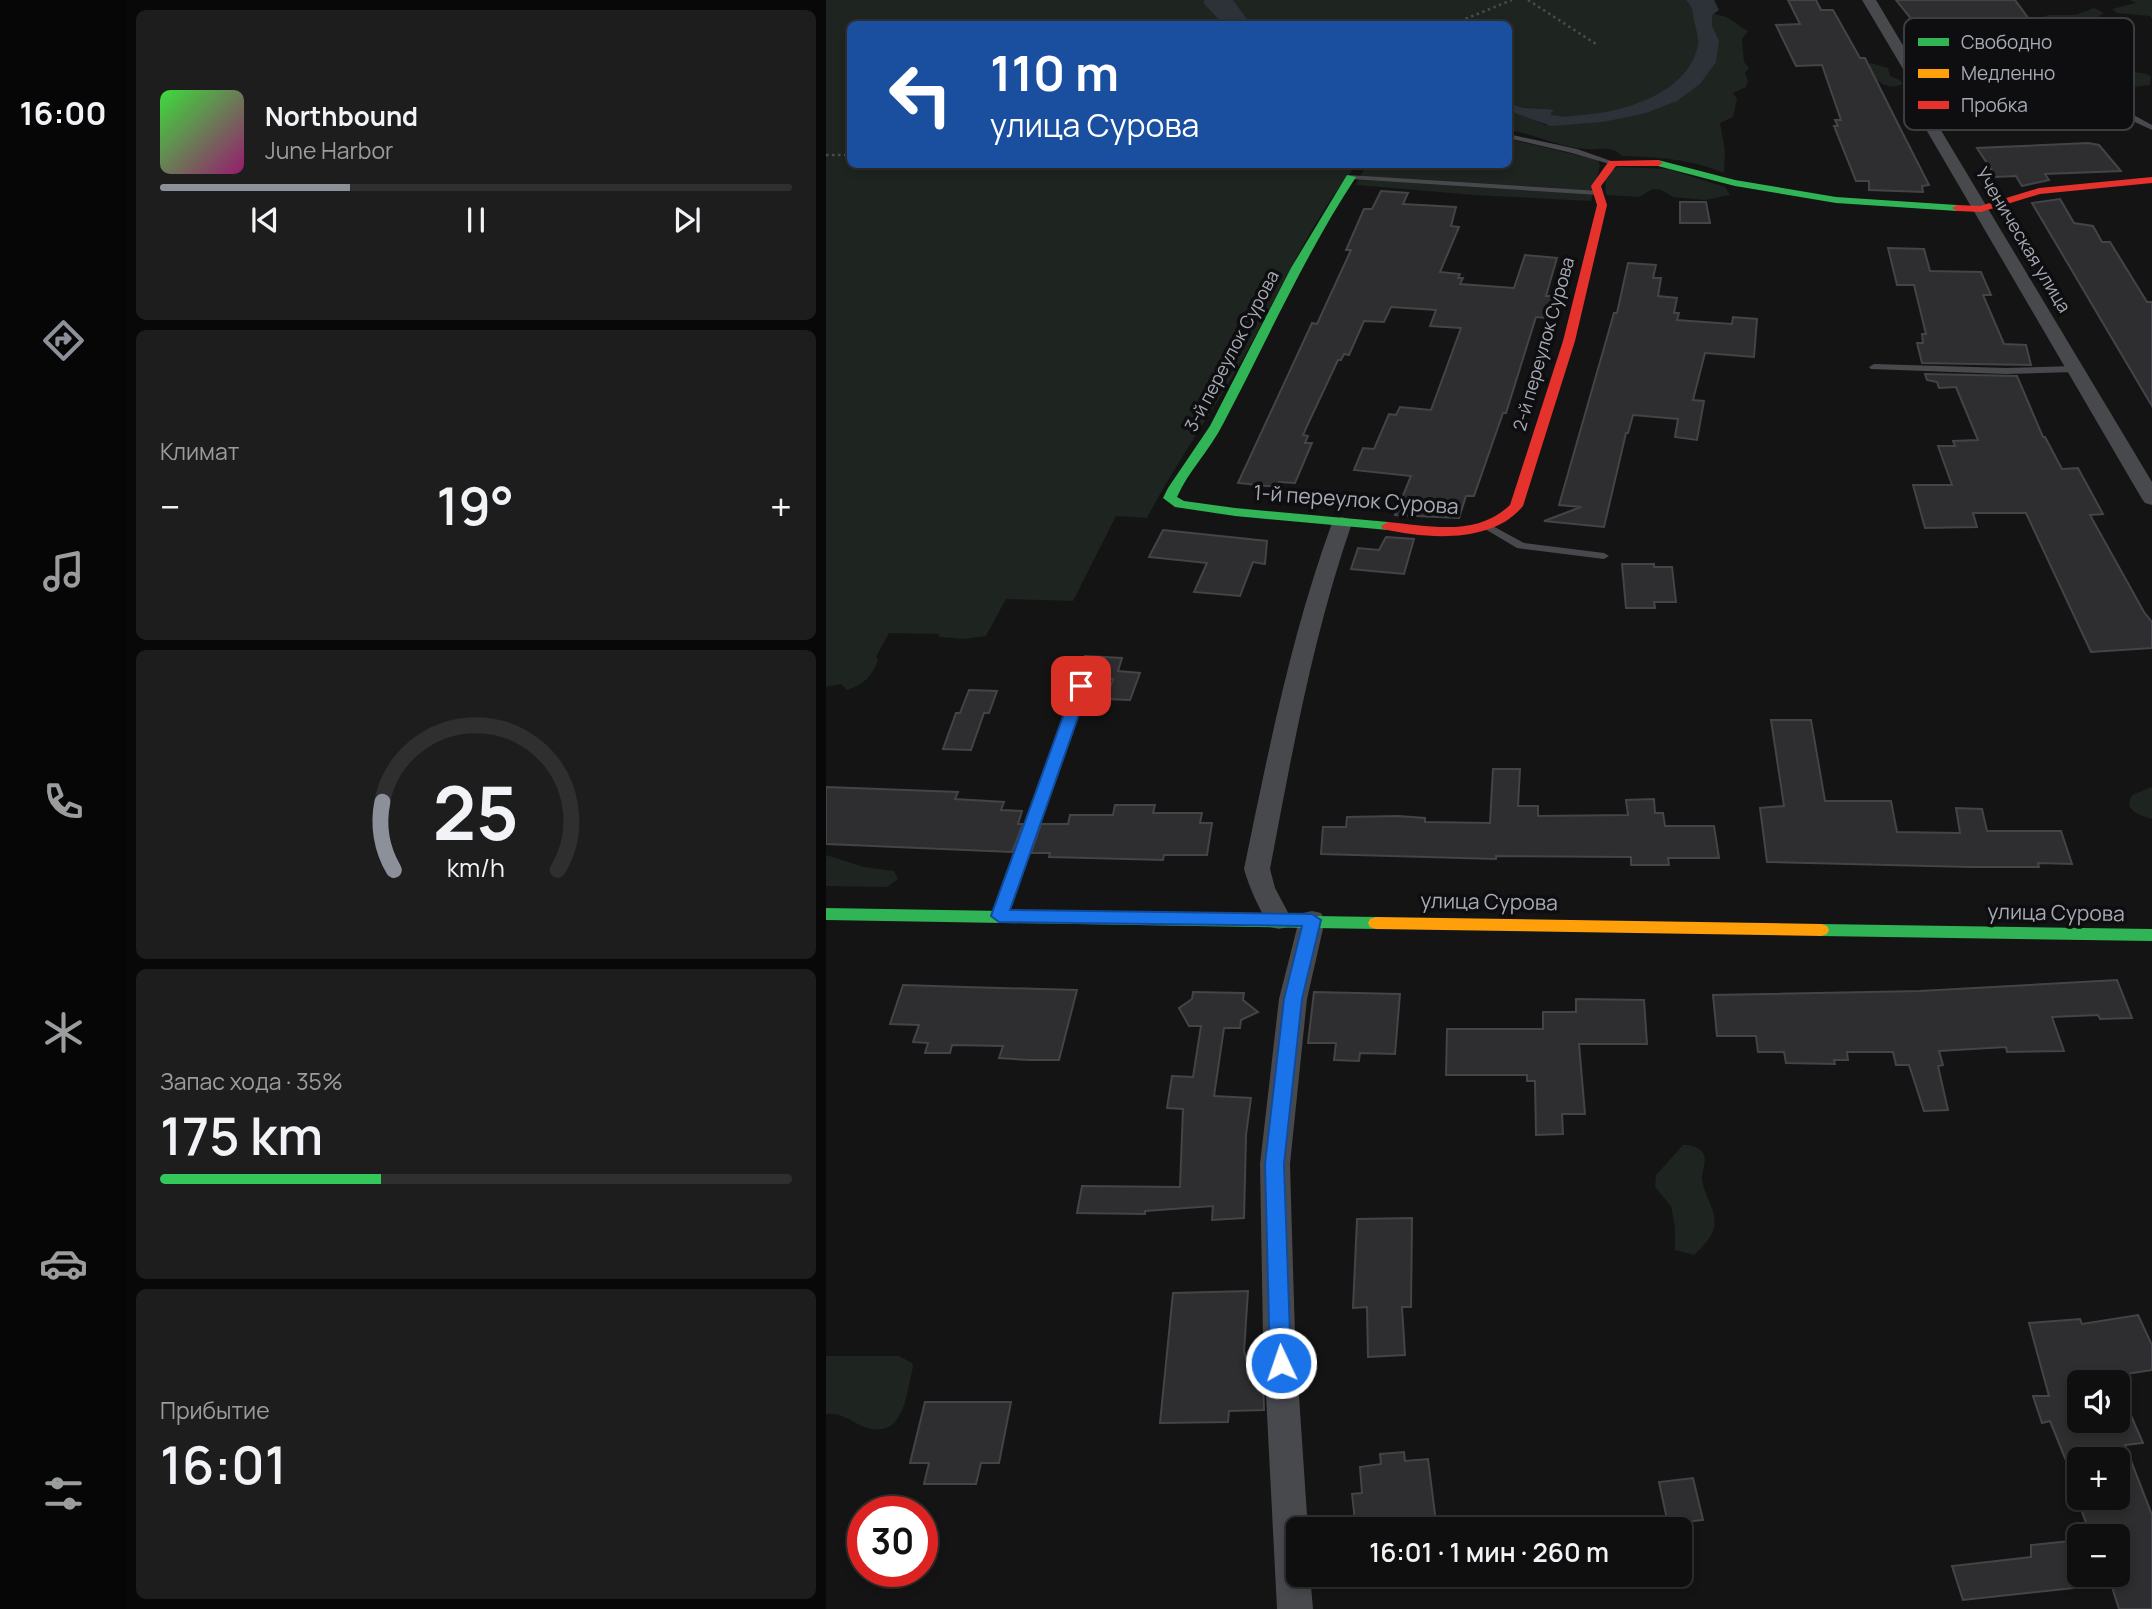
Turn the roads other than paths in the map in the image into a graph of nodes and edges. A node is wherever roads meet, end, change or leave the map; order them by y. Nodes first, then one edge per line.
1 (1869, 0) edge
2 (1904, 58) edge
3 (2134, 119) edge
4 (2152, 128) edge
5 (1934, 130) edge
6 (1512, 137) edge
7 (1613, 163) junction
8 (1356, 171) edge
9 (2152, 180) edge
10 (1599, 193) junction
11 (1981, 209) junction
12 (1874, 367) dead end
13 (2075, 369) junction
14 (2152, 499) edge
15 (1219, 510) joint
16 (1342, 523) junction
17 (1489, 527) junction
18 (1604, 556) dead end
19 (1081, 686) dead end
20 (826, 914) edge
21 (999, 916) junction
22 (1279, 920) junction
23 (1312, 920) junction
24 (2152, 936) edge
25 (1295, 1609) edge

1 - 2 street, Ученическая улица
3 - 4 lane
5 - 11 street, Ученическая улица
6 - 7 lane
7 - 10 street, 2-й переулок Сурова
7 - 11 street
8 - 10 lane
8 - 15 street, 3-й переулок Сурова
9 - 11 street
10 - 17 street, 2-й переулок Сурова
11 - 13 street, Ученическая улица
12 - 13 lane
13 - 14 street, Ученическая улица
15 - 16 street, 1-й переулок Сурова
16 - 17 street, 1-й переулок Сурова
16 - 22 street
17 - 18 lane
19 - 21 lane
20 - 21 street, улица Сурова
21 - 22 street, улица Сурова
22 - 23 street, улица Сурова
23 - 24 street, улица Сурова
23 - 25 street

